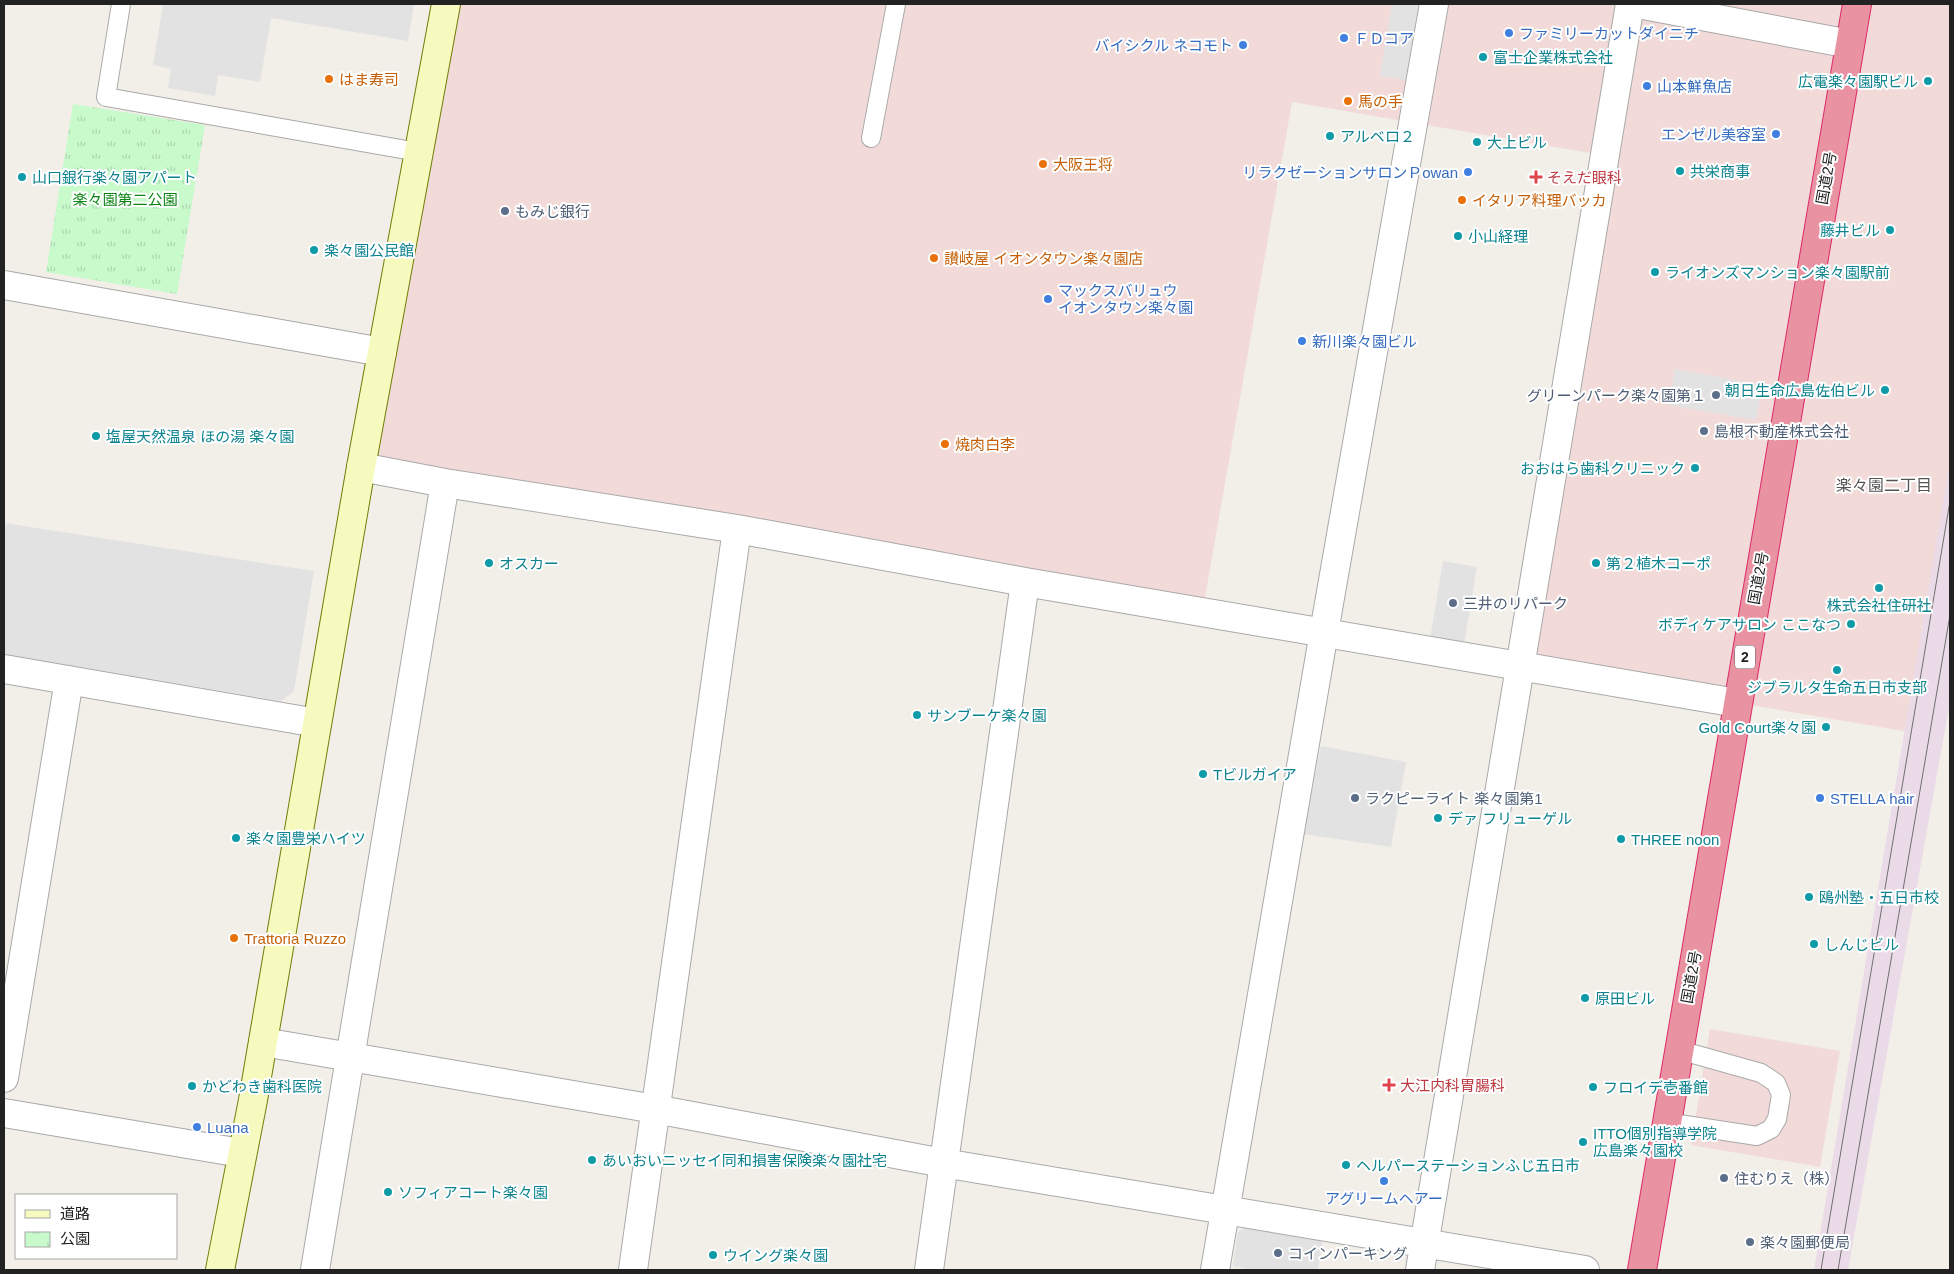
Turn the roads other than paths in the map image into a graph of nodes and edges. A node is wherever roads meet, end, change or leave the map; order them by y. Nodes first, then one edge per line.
1 (121, 4) edge
2 (446, 4) edge
3 (896, 4) edge
4 (1434, 4) edge
5 (1630, 4) edge
6 (1857, 4) edge
7 (1654, 5) edge
8 (1850, 44) junction
9 (871, 138) dead end
10 (418, 152) junction
11 (4, 285) edge
12 (382, 352) junction
13 (361, 467) junction
14 (444, 483) junction
15 (737, 528) junction
16 (1025, 582) junction
17 (1324, 632) junction
18 (1520, 665) junction
19 (4, 669) edge
20 (69, 680) junction
21 (1737, 703) junction
22 (317, 723) junction
23 (263, 1042) junction
24 (1679, 1050) junction
25 (351, 1058) junction
26 (4, 1078) edge
27 (656, 1109) junction
28 (4, 1113) edge
29 (1666, 1122) junction
30 (241, 1152) junction
31 (943, 1163) junction
32 (1225, 1209) junction
33 (1425, 1244) junction
34 (220, 1270) edge
35 (315, 1270) edge
36 (633, 1270) edge
37 (929, 1270) edge
38 (1215, 1270) edge
39 (1420, 1270) edge
40 (1584, 1270) edge
41 (1642, 1270) edge

1 - 10 lane
2 - 10 street
3 - 9 lane
4 - 17 street
5 - 18 street
6 - 8 highway, 国道2号 / 2
7 - 8 street
8 - 21 highway, 国道2号 / 2
10 - 12 street
11 - 12 street
12 - 13 street
13 - 14 street
13 - 22 street
14 - 15 street
14 - 25 street
15 - 16 street
15 - 27 street
16 - 17 street
16 - 31 street
17 - 18 street
17 - 32 street
18 - 21 street
18 - 33 street
19 - 20 street
20 - 22 street
20 - 26 street
21 - 24 highway, 国道2号 / 2
22 - 23 street
23 - 25 street
23 - 30 street
24 - 29 highway, 国道2号 / 2
24 - 29 lane
25 - 27 street
25 - 35 street
27 - 31 street
27 - 36 street
28 - 30 street
29 - 41 highway, 国道2号 / 2
30 - 34 street
31 - 32 street
31 - 37 street
32 - 33 street
32 - 38 street
33 - 39 street
33 - 40 street

